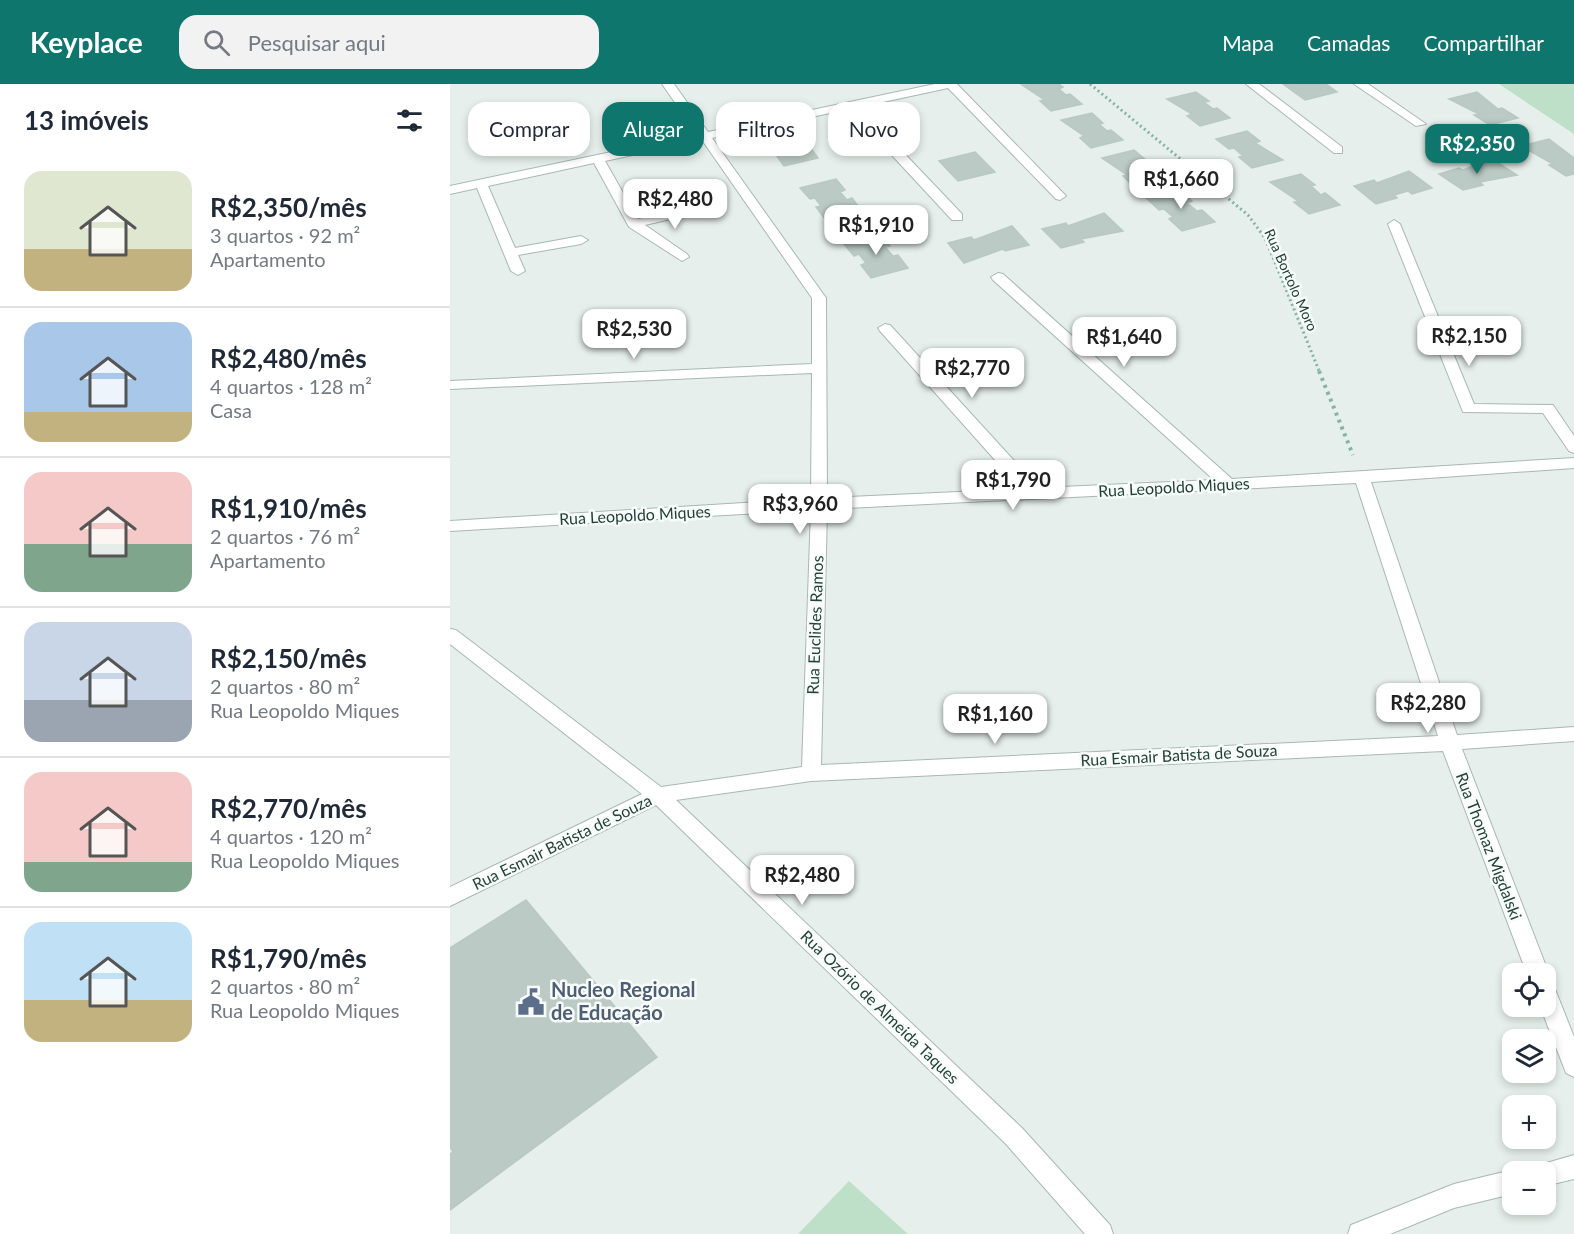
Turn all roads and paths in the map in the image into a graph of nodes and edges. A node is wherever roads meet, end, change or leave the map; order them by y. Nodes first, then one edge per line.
1 (668, 84) edge
2 (951, 84) edge
3 (1090, 84) edge
4 (1252, 84) edge
5 (1360, 84) edge
6 (680, 102) edge
7 (866, 102) edge
8 (828, 110) edge
9 (1420, 124) dead end
10 (704, 136) joint
11 (1338, 150) dead end
12 (611, 156) edge
13 (900, 156) edge
14 (597, 159) junction
15 (482, 183) junction
16 (450, 190) edge
17 (1060, 196) dead end
18 (709, 206) dead end
19 (957, 217) dead end
20 (634, 224) junction
21 (1394, 224) dead end
22 (581, 240) dead end
23 (510, 254) junction
24 (682, 257) dead end
25 (518, 271) dead end
26 (998, 277) dead end
27 (885, 328) dead end
28 (820, 368) junction
29 (450, 385) edge
30 (1574, 448) edge
31 (1574, 463) edge
32 (1362, 478) junction
33 (1228, 484) junction
34 (1034, 493) junction
35 (819, 504) junction
36 (450, 526) edge
37 (450, 635) edge
38 (1574, 734) edge
39 (1450, 743) junction
40 (811, 773) junction
41 (658, 795) junction
42 (450, 897) edge
43 (1534, 963) edge
44 (1555, 1017) edge
45 (1574, 1066) edge
46 (1574, 1167) edge
47 (1556, 1171) edge
48 (1502, 1184) edge
49 (1101, 1234) edge
50 (1360, 1234) edge

1 - 6 street
2 - 7 street
2 - 17 street
3 - 32 path, Rua Bortolo Moro
4 - 11 street
5 - 9 street
8 - 10 street
10 - 28 street, Rua Euclides Ramos
12 - 14 street
13 - 19 street
14 - 15 street
14 - 20 street
15 - 16 street
15 - 23 street
18 - 20 street
20 - 24 street
21 - 30 street
22 - 23 street
23 - 25 street
26 - 33 street
27 - 34 street
28 - 29 street
28 - 35 street, Rua Euclides Ramos
31 - 32 street, Rua Leopoldo Miques
32 - 33 street, Rua Leopoldo Miques
32 - 39 street, Rua Thomaz Migdalski
33 - 34 street, Rua Leopoldo Miques
34 - 35 street, Rua Leopoldo Miques
35 - 36 street, Rua Leopoldo Miques
35 - 40 street, Rua Euclides Ramos
37 - 41 street, Rua Ozório de Almeida Taques
38 - 39 street, Rua Esmair Batista de Souza
39 - 40 street, Rua Esmair Batista de Souza
39 - 43 street, Rua Thomaz Migdalski
40 - 41 street, Rua Esmair Batista de Souza
41 - 42 street, Rua Esmair Batista de Souza
41 - 49 street, Rua Ozório de Almeida Taques
44 - 45 street
46 - 47 street
48 - 50 street

